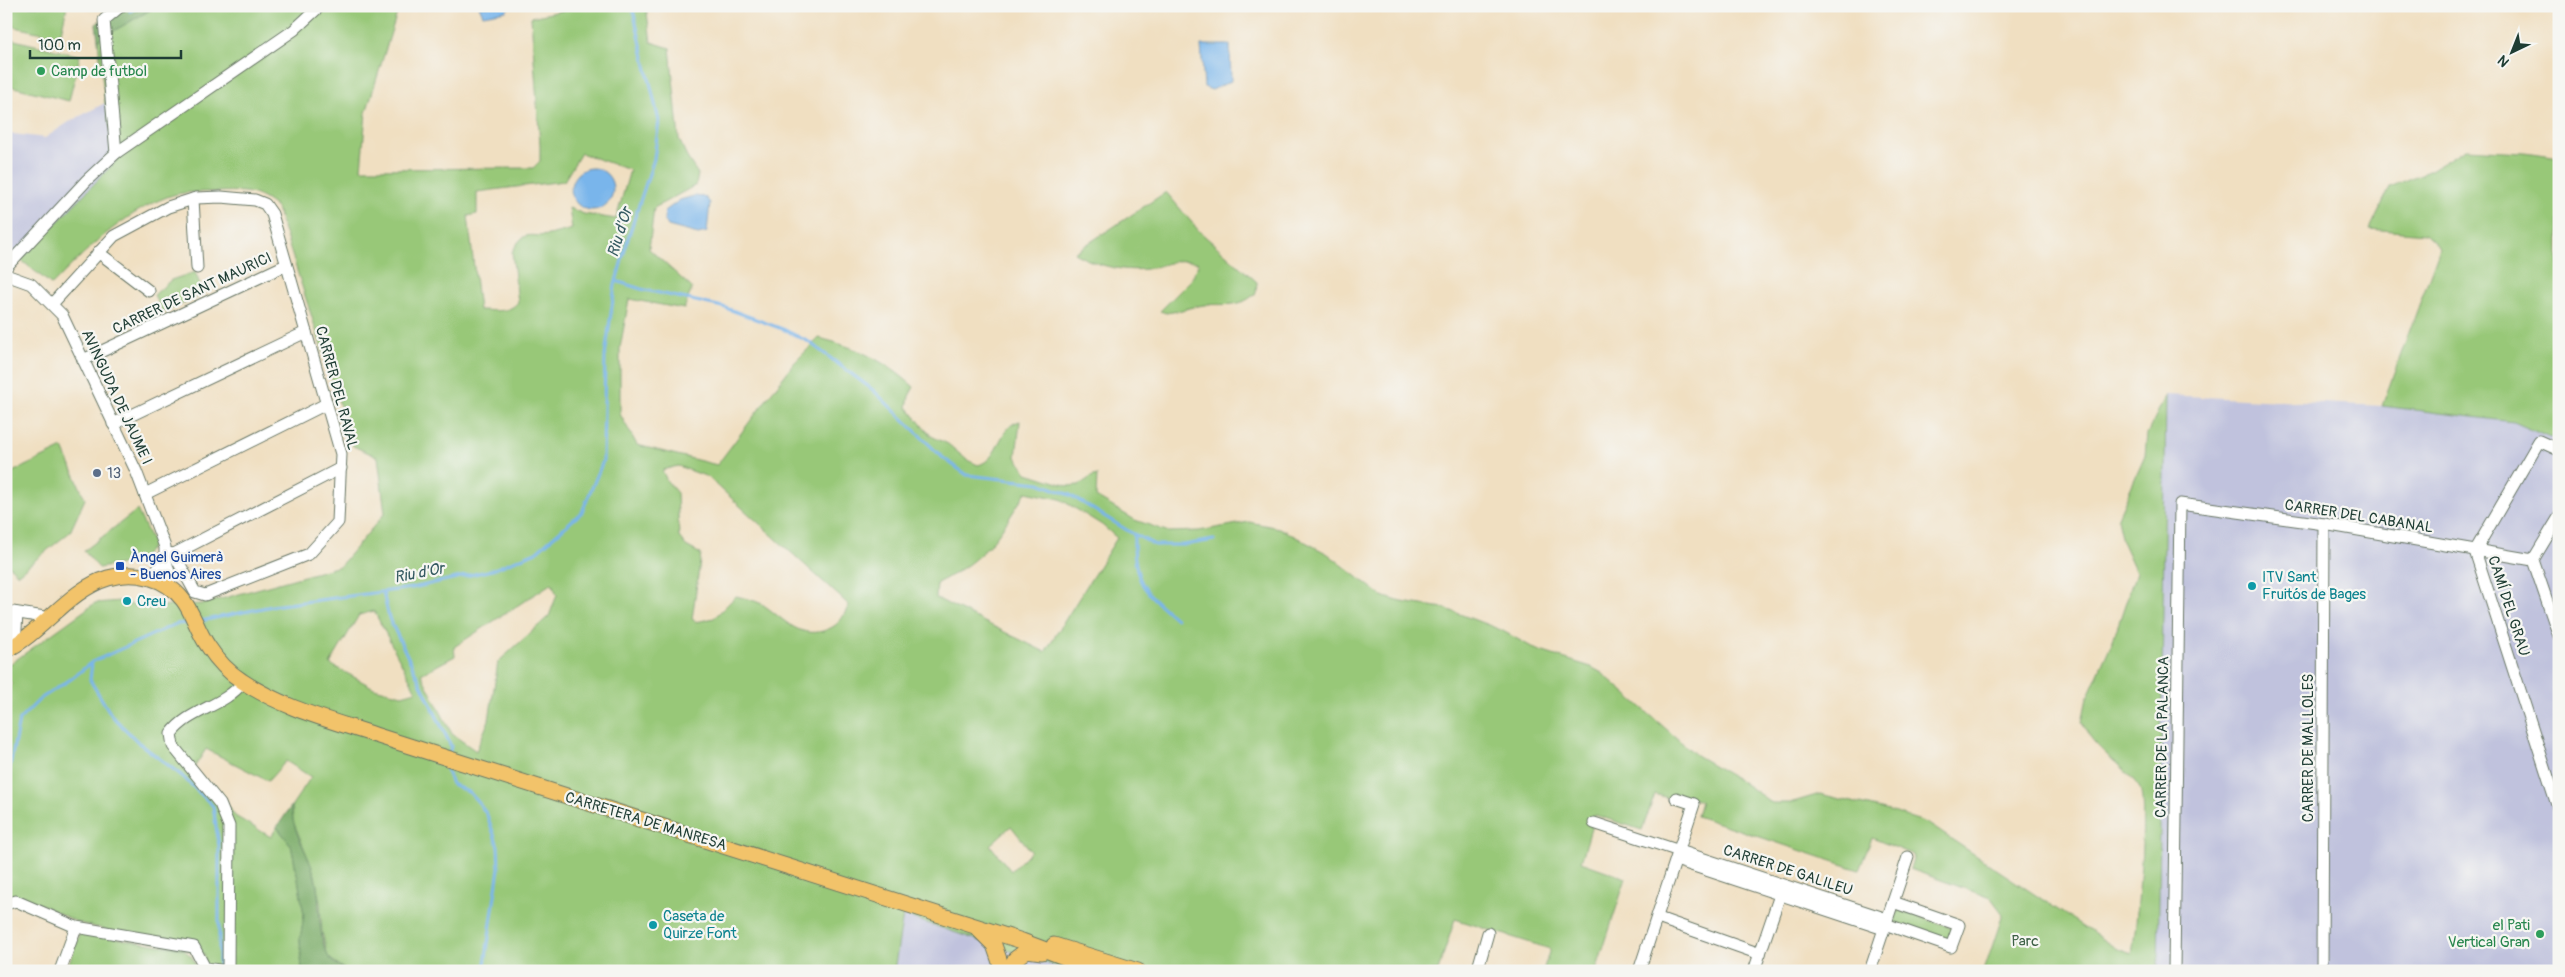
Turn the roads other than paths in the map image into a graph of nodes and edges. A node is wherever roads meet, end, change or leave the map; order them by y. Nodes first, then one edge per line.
1 (121, 6) edge
2 (320, 6) edge
3 (116, 153) junction
4 (193, 199) junction
5 (98, 252) junction
6 (286, 265) junction
7 (6, 267) edge
8 (197, 268) dead end
9 (6, 275) edge
10 (149, 291) dead end
11 (52, 304) junction
12 (306, 332) junction
13 (83, 360) junction
14 (326, 404) junction
15 (114, 424) junction
16 (2559, 450) edge
17 (341, 468) junction
18 (145, 494) junction
19 (2180, 504) joint
20 (2559, 517) edge
21 (2324, 524) junction
22 (2475, 551) junction
23 (168, 555) junction
24 (2533, 560) junction
25 (152, 578) junction
26 (169, 587) junction
27 (12, 612) edge
28 (51, 618) junction
29 (2559, 636) edge
30 (11, 648) edge
31 (243, 682) junction
32 (1676, 798) dead end
33 (2559, 811) edge
34 (1594, 823) dead end
35 (1677, 855) junction
36 (1908, 857) dead end
37 (1782, 889) junction
38 (1893, 902) junction
39 (6, 904) edge
40 (1658, 918) junction
41 (1885, 924) junction
42 (973, 925) junction
43 (76, 927) junction
44 (1488, 933) dead end
45 (1022, 941) junction
46 (1050, 952) junction
47 (1760, 954) junction
48 (209, 970) edge
49 (1481, 970) edge
50 (60, 971) edge
51 (226, 971) edge
52 (1003, 971) edge
53 (1009, 971) edge
54 (1101, 971) edge
55 (1138, 971) edge
56 (1639, 971) edge
57 (1754, 971) edge
58 (1870, 971) edge
59 (2174, 971) edge
60 (2322, 971) edge

1 - 3 street
2 - 3 street
3 - 7 street
4 - 5 street
4 - 6 street, CARRER DEL RAVAL
4 - 8 street
5 - 10 street
5 - 11 street
6 - 12 street, CARRER DEL RAVAL
6 - 13 street, CARRER DE SANT MAURICI
9 - 11 street, AVINGUDA DE JAUME I
11 - 13 street, AVINGUDA DE JAUME I
12 - 14 street, CARRER DEL RAVAL
12 - 15 street
13 - 15 street, AVINGUDA DE JAUME I
14 - 17 street, CARRER DEL RAVAL
14 - 18 street
15 - 18 street, AVINGUDA DE JAUME I
16 - 22 street, CAMÍ DEL GRAU
17 - 23 street
17 - 23 street, CARRER DEL RAVAL
18 - 23 street, AVINGUDA DE JAUME I
19 - 21 street, CARRER DEL CABANAL
19 - 59 street, CARRER DE LA PALANCA
20 - 24 street
21 - 22 street, CARRER DEL CABANAL
21 - 60 street, CARRER DE MALLOLES
22 - 24 street, CARRER DEL CABANAL
22 - 33 street, CAMÍ DEL GRAU
23 - 25 street
23 - 26 street
24 - 29 street
25 - 26 main road
25 - 28 main road
26 - 31 main road, CARRETERA DE MANRESA
27 - 28 street
27 - 30 street
28 - 30 main road
31 - 42 main road, CARRETERA DE MANRESA
31 - 51 street
32 - 35 street
34 - 35 street, CARRER DE GALILEU
35 - 37 street, CARRER DE GALILEU
35 - 40 street
36 - 38 street
37 - 41 street, CARRER DE GALILEU
37 - 47 street
38 - 41 street
38 - 41 street, CARRER DE GALILEU
39 - 43 street
40 - 47 street
40 - 56 street
41 - 58 street
42 - 45 main road, CARRETERA DE MANRESA
42 - 52 main road
43 - 48 street
43 - 50 street
44 - 49 street
45 - 46 main road, CARRETERA DE MANRESA
45 - 55 main road
46 - 53 main road
46 - 54 main road, CARRETERA DE MANRESA
47 - 57 street
48 - 51 street

